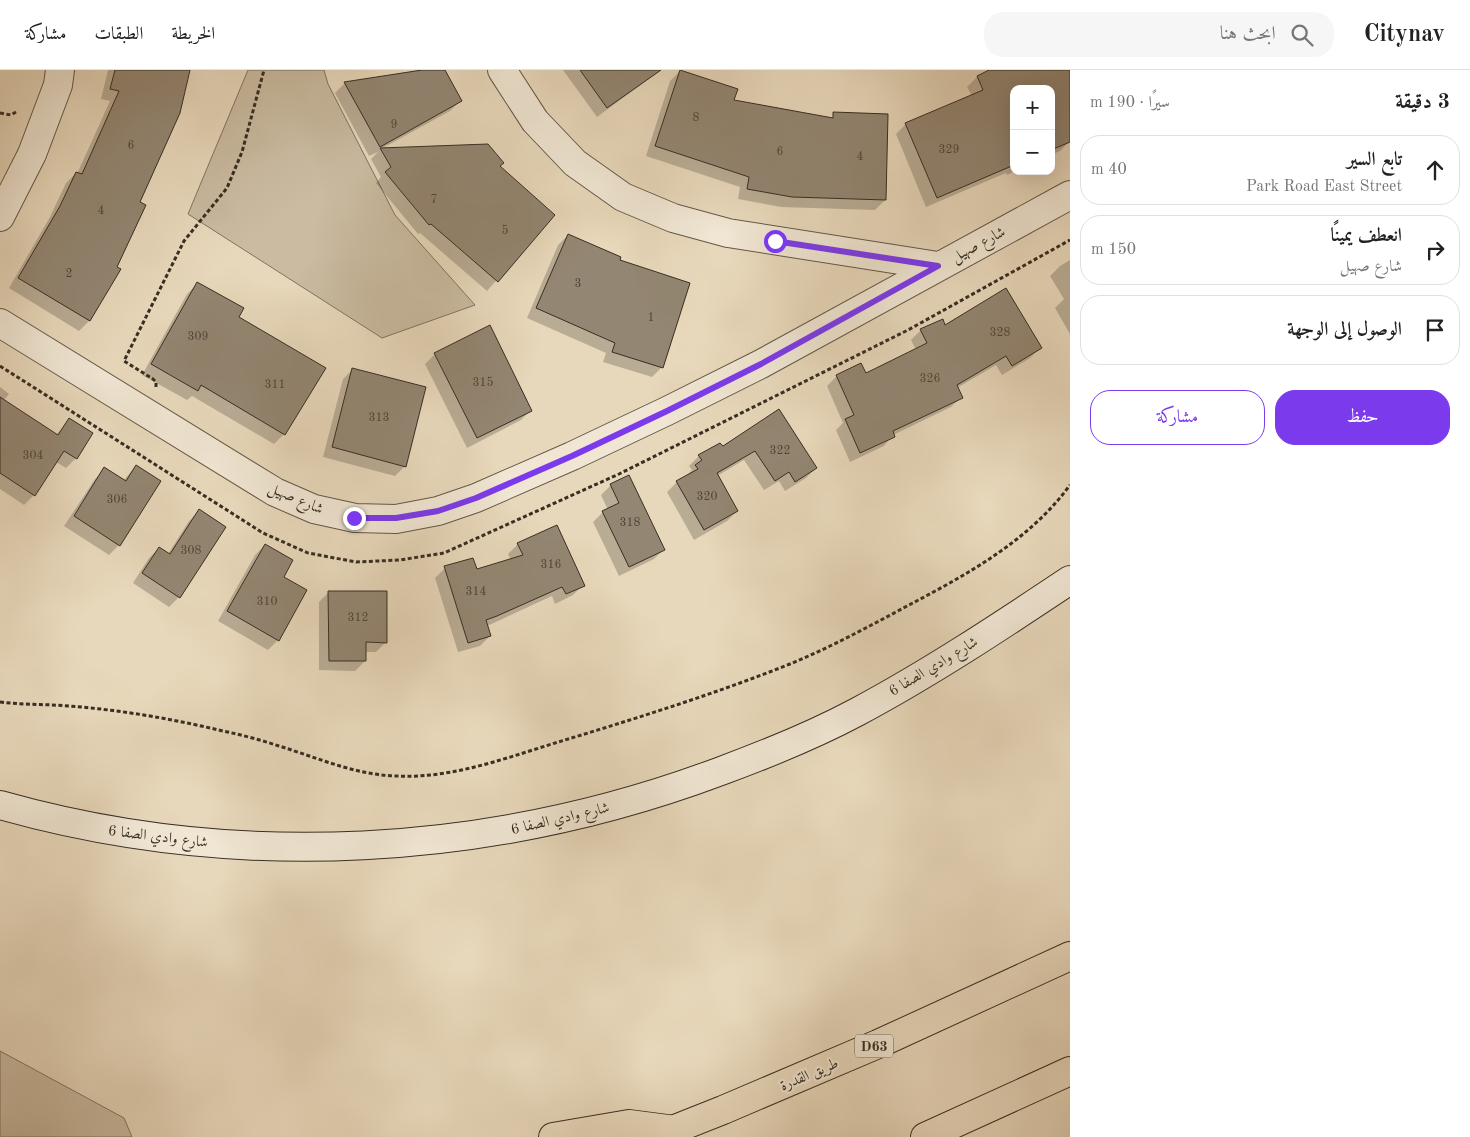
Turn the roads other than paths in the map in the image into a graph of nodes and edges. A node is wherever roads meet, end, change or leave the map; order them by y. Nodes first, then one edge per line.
1 (60, 70) edge
2 (502, 70) edge
3 (1070, 195) edge
4 (0, 217) edge
5 (938, 266) junction
6 (0, 323) edge
7 (1070, 580) edge
8 (0, 805) edge
9 (1070, 956) edge
10 (1070, 1071) edge
11 (665, 1133) edge
12 (553, 1137) edge
13 (925, 1137) edge

1 - 4 street
2 - 5 street
3 - 5 street, شارع صهيل
5 - 6 street, شارع صهيل
7 - 8 street, شارع وادي الصفا 6
9 - 11 main road, طريق القدرة / D63
10 - 13 main road
11 - 12 main road

